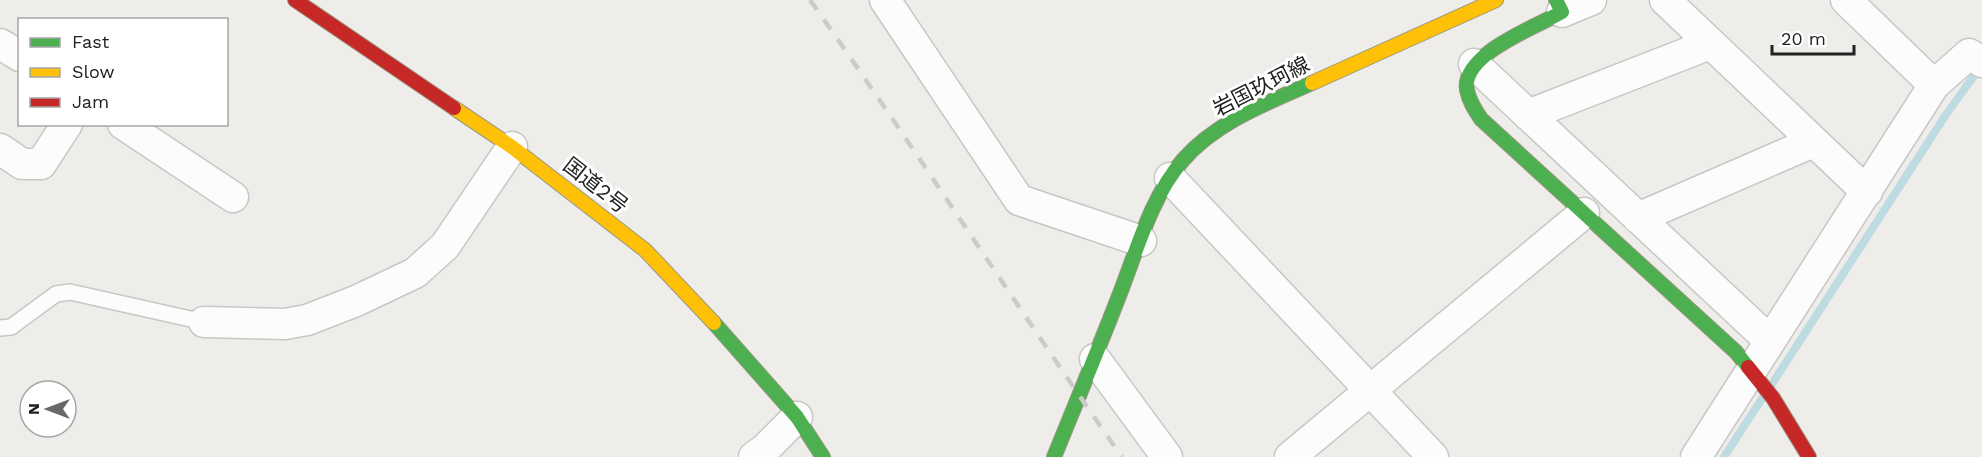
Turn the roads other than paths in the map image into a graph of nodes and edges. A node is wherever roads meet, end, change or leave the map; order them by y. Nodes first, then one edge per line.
1 (295, 0) edge
2 (885, 0) edge
3 (1496, 0) edge
4 (1591, 0) edge
5 (1665, 0) edge
6 (1846, 0) edge
7 (1559, 6) edge
8 (326, 9) edge
9 (0, 44) edge
10 (1710, 45) junction
11 (18, 55) edge
12 (1975, 58) edge
13 (1474, 64) junction
14 (1934, 85) junction
15 (1528, 114) junction
16 (66, 126) edge
17 (126, 126) edge
18 (1813, 142) junction
19 (513, 147) junction
20 (0, 149) edge
21 (1170, 178) junction
22 (1867, 192) junction
23 (232, 197) dead end
24 (1584, 213) junction
25 (1638, 218) junction
26 (1141, 241) junction
27 (204, 322) joint
28 (0, 328) edge
29 (1770, 341) junction
30 (1095, 359) junction
31 (1754, 374) junction
32 (1370, 389) junction
33 (797, 417) junction
34 (754, 457) edge
35 (823, 457) edge
36 (1054, 457) edge
37 (1167, 457) edge
38 (1290, 457) edge
39 (1432, 457) edge
40 (1696, 457) edge
41 (1809, 457) edge

1 - 8 main road, 国道2号
2 - 26 street
3 - 21 main road, 岩国玖珂線
4 - 7 street
5 - 10 street
6 - 14 street
7 - 13 main road
8 - 19 main road, 国道2号
9 - 11 street
10 - 15 street
10 - 18 street
12 - 14 street
13 - 15 street
13 - 24 main road
14 - 22 street
15 - 25 street
16 - 20 street
17 - 23 street
18 - 22 street
18 - 25 street
19 - 27 street
19 - 33 main road, 国道2号
21 - 26 main road, 岩国玖珂線
21 - 32 street
22 - 29 street
24 - 31 main road
24 - 32 street
25 - 29 street
26 - 30 main road, 岩国玖珂線
27 - 28 lane
29 - 31 street
30 - 36 main road, 岩国玖珂線
30 - 37 street
31 - 40 street
31 - 41 main road
32 - 38 street
32 - 39 street
33 - 34 street
33 - 35 main road, 国道2号

